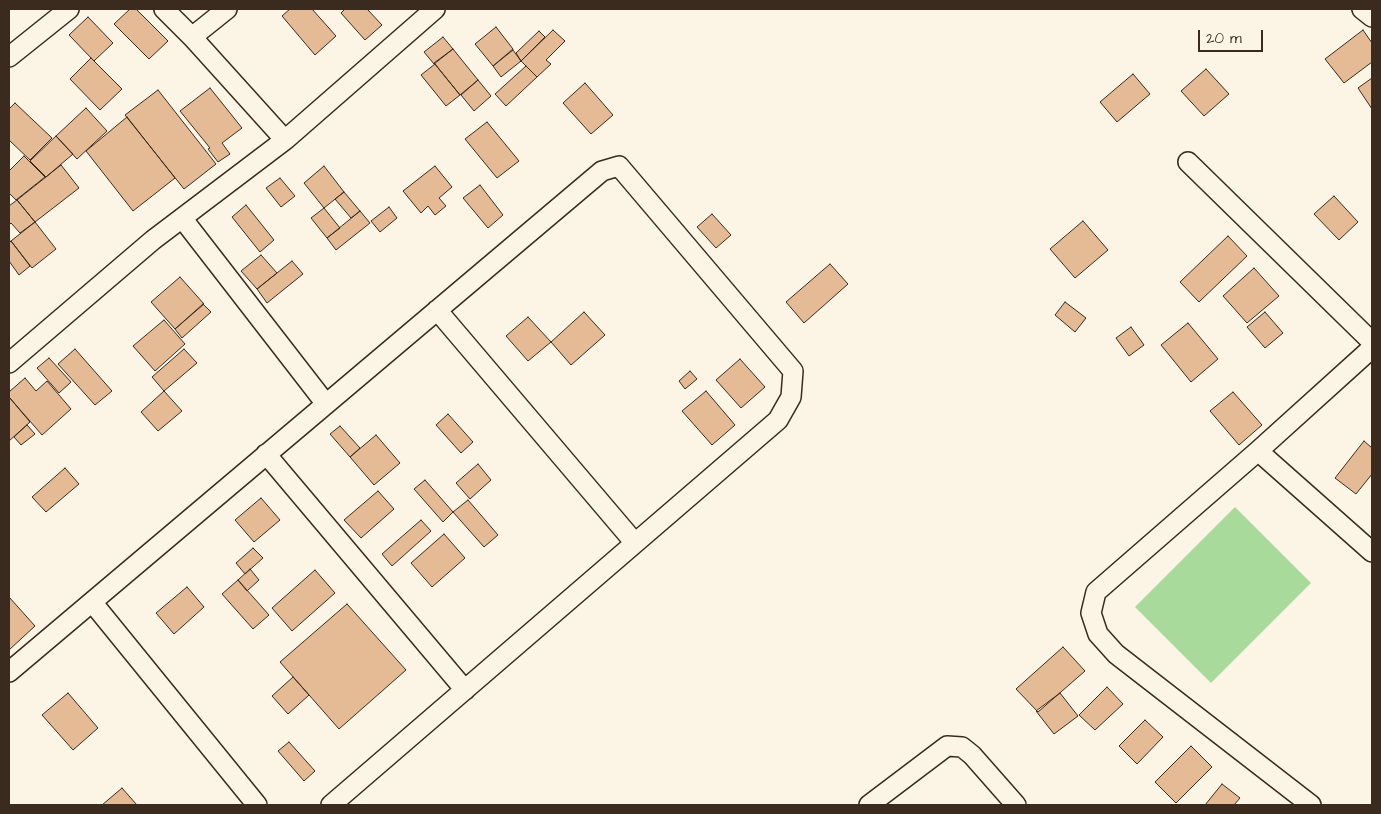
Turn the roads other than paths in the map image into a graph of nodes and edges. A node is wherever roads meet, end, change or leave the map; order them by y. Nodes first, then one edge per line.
1 (69, 9) edge
2 (164, 9) edge
3 (227, 9) edge
4 (435, 9) edge
5 (1362, 9) edge
6 (1372, 17) edge
7 (192, 37) junction
8 (9, 57) edge
9 (285, 140) junction
10 (1188, 162) dead end
11 (182, 218) junction
12 (437, 310) junction
13 (1372, 342) edge
14 (1372, 348) edge
15 (9, 363) edge
16 (326, 404) junction
17 (1258, 450) junction
18 (266, 454) junction
19 (635, 543) junction
20 (1372, 552) edge
21 (92, 602) junction
22 (9, 672) edge
23 (465, 690) junction
24 (257, 805) edge
25 (332, 805) edge
26 (868, 805) edge
27 (1016, 805) edge
28 (1311, 805) edge

1 - 8 street
2 - 7 street
3 - 7 street
4 - 9 street
5 - 6 street
7 - 9 street
9 - 11 street
10 - 13 street
11 - 15 street
11 - 16 street
12 - 16 street
12 - 19 street
12 - 19 street
14 - 17 street
16 - 18 street
17 - 20 street
17 - 28 street
18 - 21 street
18 - 23 street
19 - 23 street
21 - 22 street
21 - 24 street
23 - 25 street
26 - 27 street

